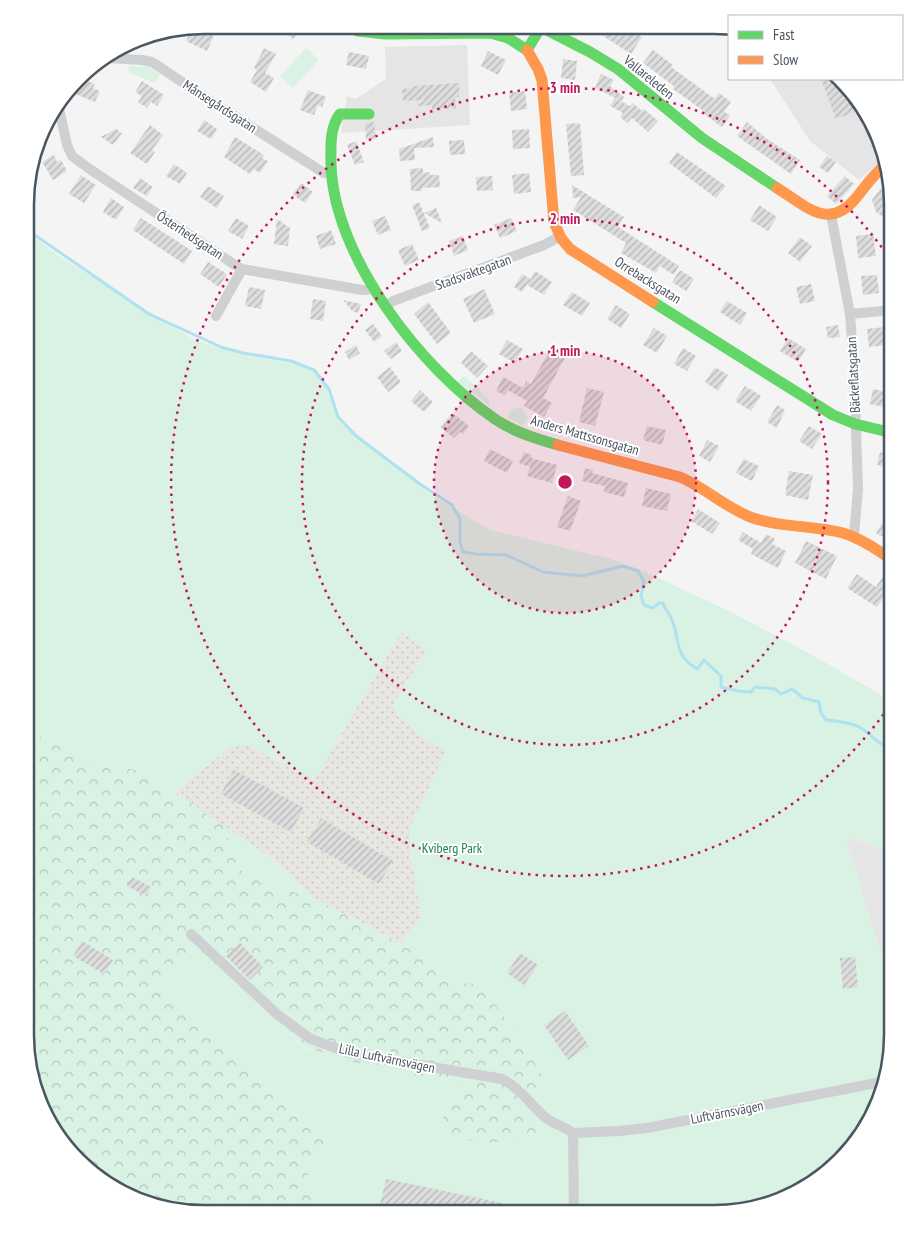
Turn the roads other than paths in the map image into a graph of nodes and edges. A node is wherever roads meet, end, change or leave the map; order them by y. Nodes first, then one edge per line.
1 (494, 34) edge
2 (537, 34) edge
3 (555, 34) edge
4 (527, 50) junction
5 (116, 59) edge
6 (60, 114) edge
7 (369, 114) dead end
8 (880, 170) edge
9 (329, 173) junction
10 (831, 215) junction
11 (559, 237) junction
12 (242, 269) junction
13 (372, 286) junction
14 (386, 306) junction
15 (884, 311) edge
16 (850, 314) junction
17 (216, 316) dead end
18 (855, 424) junction
19 (884, 432) edge
20 (854, 536) junction
21 (884, 554) edge
22 (192, 934) dead end
23 (877, 1083) edge
24 (573, 1133) junction
25 (574, 1205) edge

1 - 4 street
2 - 4 street, Vallareleden
3 - 10 street, Vallareleden
4 - 11 street
5 - 9 street, Månsegårdsgatan
6 - 12 street, Österhedsgatan
7 - 9 street, Anders Mattssonsgatan
8 - 10 street
9 - 13 street, Anders Mattssonsgatan
10 - 16 street, Bäckeflatsgatan
11 - 14 street, Stadsvaktegatan
11 - 18 street, Orrebacksgatan
12 - 13 street, Österhedsgatan
12 - 17 street
13 - 14 street, Anders Mattssonsgatan
14 - 20 street, Anders Mattssonsgatan
15 - 16 street
16 - 18 street, Bäckeflatsgatan
18 - 19 street, Orrebacksgatan
18 - 20 street, Bäckeflatsgatan
20 - 21 street, Anders Mattssonsgatan
22 - 24 street, Lilla Luftvärnsvägen
23 - 24 street, Luftvärnsvägen
24 - 25 street

